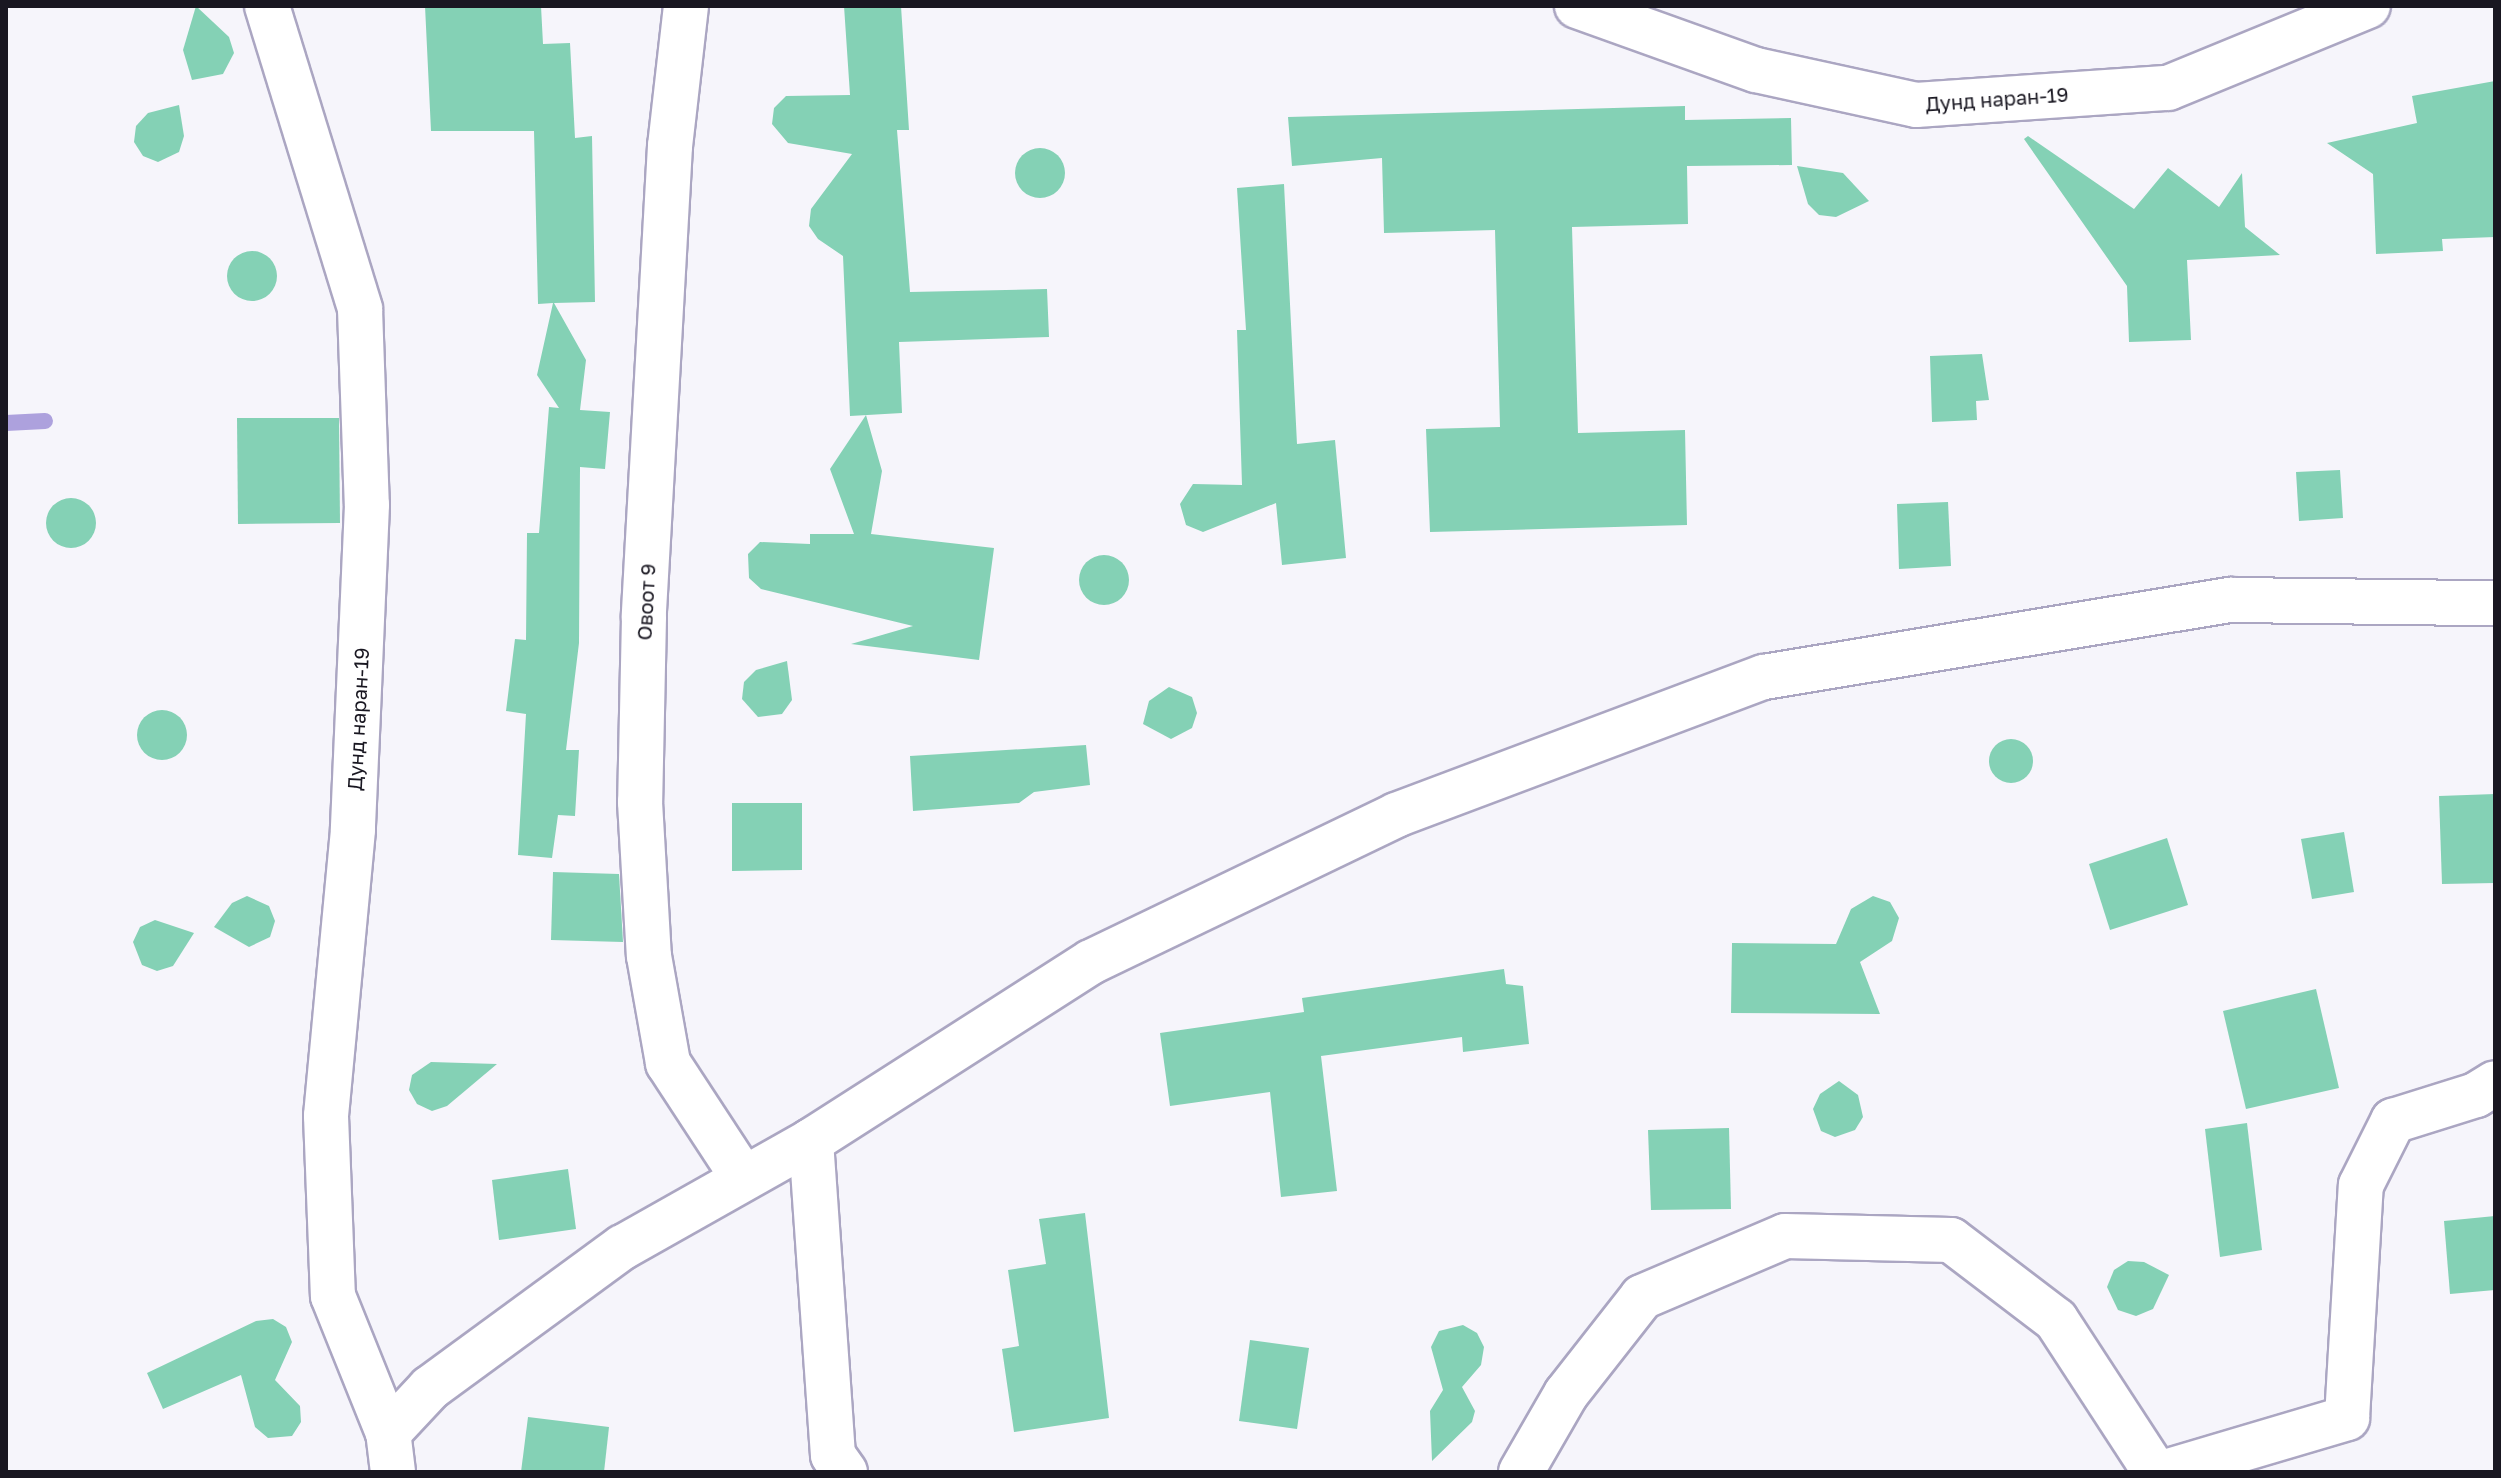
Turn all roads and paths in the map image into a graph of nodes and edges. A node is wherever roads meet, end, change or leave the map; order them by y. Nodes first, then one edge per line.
1 (267, 6) edge
2 (686, 6) edge
3 (1577, 6) edge
4 (2368, 6) edge
5 (2495, 603) edge
6 (2495, 1083) edge
7 (811, 1141) junction
8 (742, 1176) junction
9 (391, 1453) edge
10 (845, 1472) edge
11 (1521, 1472) edge
12 (2155, 1472) edge
13 (2165, 1472) edge

1 - 9 street, Дунд наран-19
2 - 8 street, Овоот 9
3 - 4 street, Дунд наран-19
5 - 7 street
6 - 13 street
7 - 8 street
7 - 10 street
8 - 9 street
11 - 12 street

